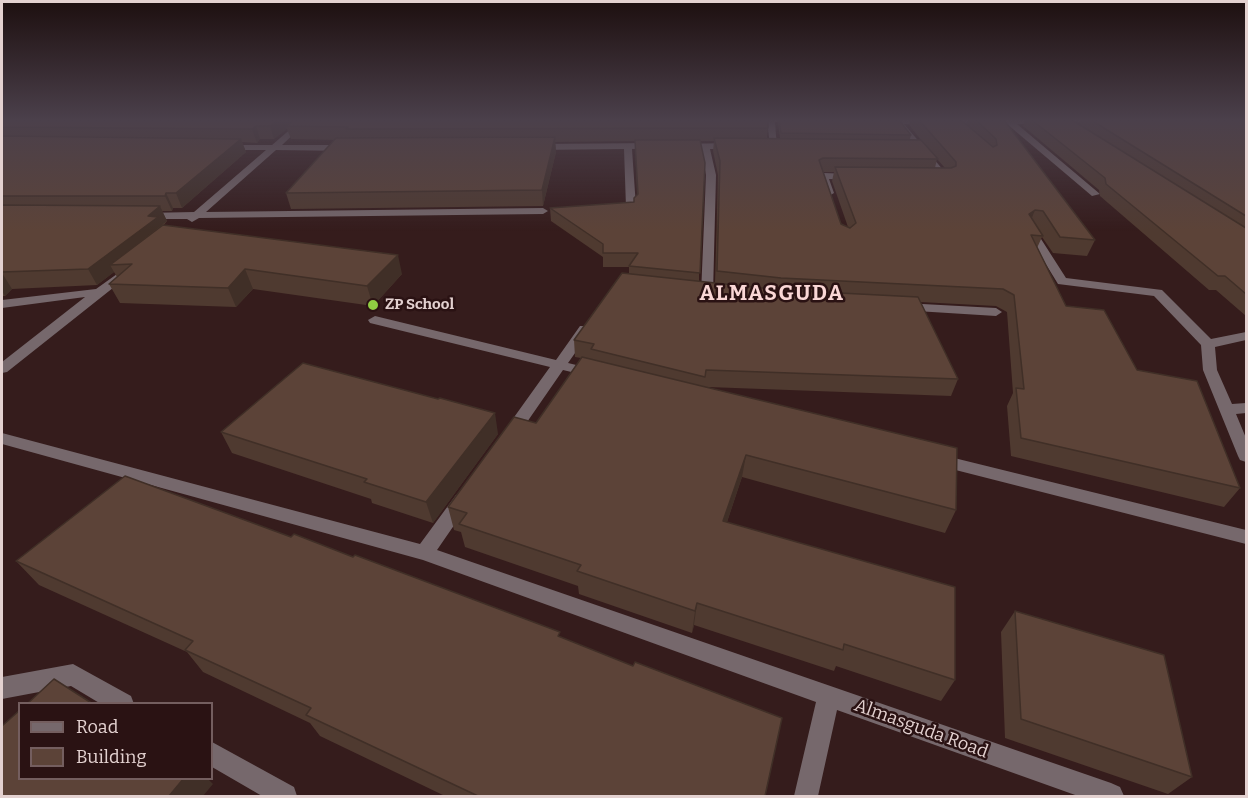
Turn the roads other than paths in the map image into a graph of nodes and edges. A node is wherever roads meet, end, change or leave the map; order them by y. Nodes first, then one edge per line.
1 (263, 157) edge
2 (629, 157) edge
3 (707, 157) edge
4 (928, 157) edge
5 (1052, 157) edge
6 (867, 177) edge
7 (922, 178) edge
8 (1095, 194) dead end
9 (631, 207) edge
10 (834, 208) edge
11 (543, 212) dead end
12 (127, 216) edge
13 (196, 216) junction
14 (178, 230) edge
15 (1030, 230) edge
16 (134, 264) edge
17 (99, 292) junction
18 (707, 294) edge
19 (2, 304) edge
20 (893, 307) edge
21 (996, 312) dead end
22 (592, 319) edge
23 (375, 320) dead end
24 (1246, 336) edge
25 (1208, 344) junction
26 (560, 364) junction
27 (2, 369) edge
28 (606, 376) edge
29 (1246, 408) edge
30 (1227, 409) junction
31 (2, 439) edge
32 (499, 449) edge
33 (921, 455) edge
34 (1246, 456) edge
35 (471, 487) edge
36 (1246, 537) edge
37 (424, 553) junction
38 (2, 688) edge
39 (829, 696) junction
40 (120, 702) edge
41 (213, 755) edge
42 (285, 796) edge
43 (806, 796) edge
44 (1111, 796) edge

1 - 13 street
2 - 9 street
3 - 18 street
4 - 7 street
5 - 8 street
6 - 10 street
11 - 13 street
12 - 13 street
13 - 14 street
15 - 25 street
16 - 17 street
17 - 19 street
17 - 27 street
20 - 21 street
22 - 26 street
23 - 26 street
24 - 25 street
25 - 30 street
26 - 28 street
26 - 32 street
29 - 30 street
30 - 34 street
31 - 37 street, Almasguda Road
33 - 36 street
35 - 37 street
37 - 39 street, Almasguda Road
38 - 40 street
39 - 43 street
39 - 44 street, Almasguda Road
41 - 42 street

